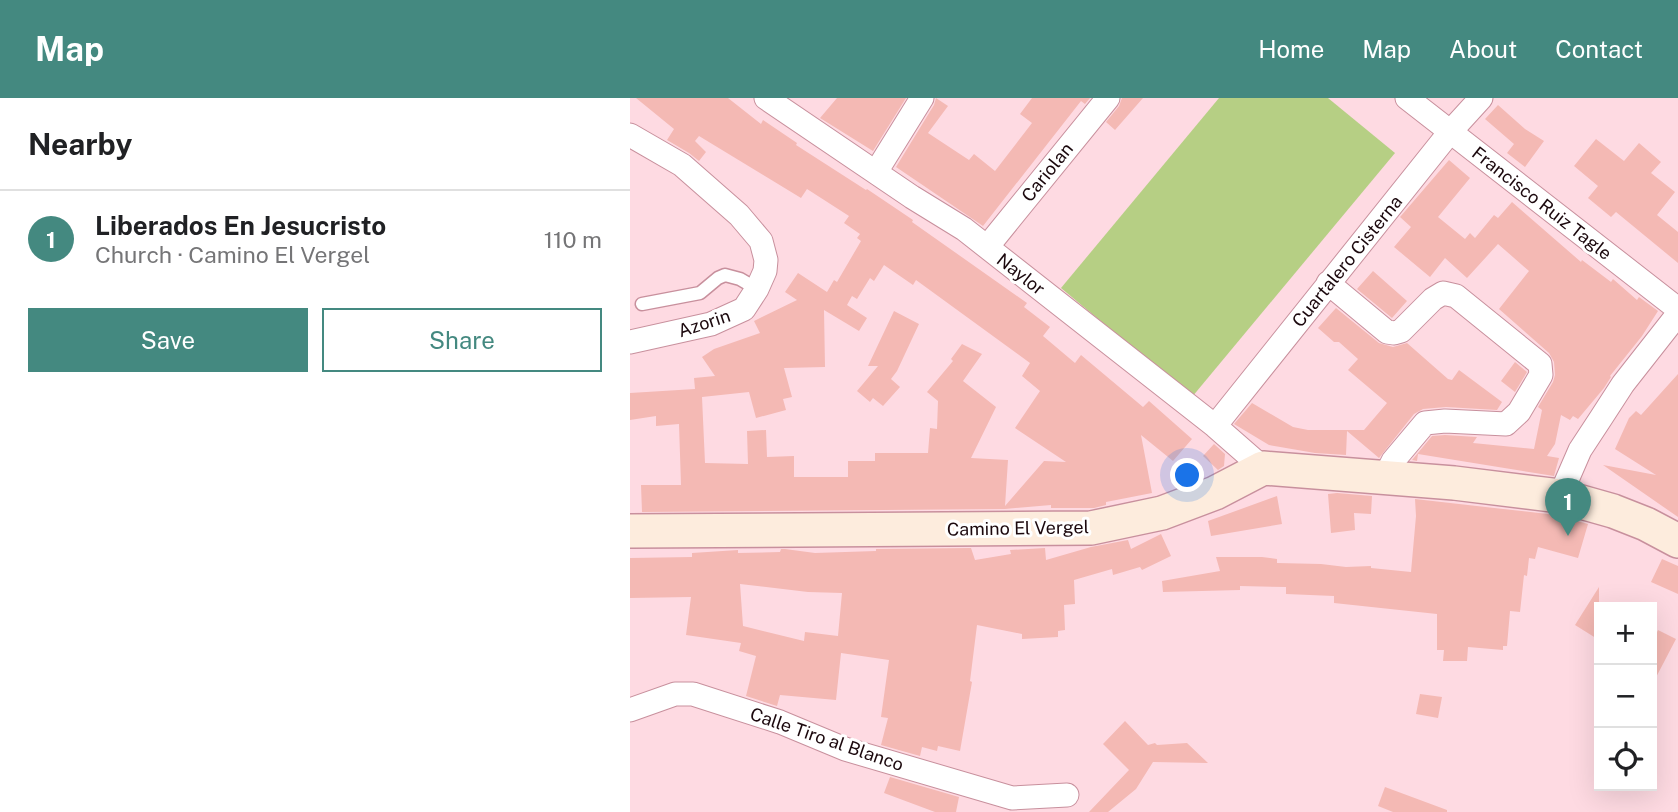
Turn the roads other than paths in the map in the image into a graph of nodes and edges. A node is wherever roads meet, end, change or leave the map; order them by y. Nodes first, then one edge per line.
1 (922, 98) edge
2 (1108, 98) edge
3 (1407, 98) edge
4 (1481, 98) edge
5 (776, 101) edge
6 (1450, 132) junction
7 (630, 135) edge
8 (876, 172) junction
9 (987, 247) junction
10 (1328, 283) junction
11 (757, 289) junction
12 (642, 304) dead end
13 (1678, 311) edge
14 (630, 342) edge
15 (1215, 426) junction
16 (1263, 468) junction
17 (1385, 477) junction
18 (1560, 496) junction
19 (630, 531) edge
20 (1678, 541) edge
21 (630, 710) edge
22 (1067, 795) dead end

1 - 8 street
2 - 9 street, Cariolan
3 - 6 street, Francisco Ruiz Tagle
4 - 6 street, Cuartalero Cisterna
5 - 8 street, Naylor
6 - 10 street, Cuartalero Cisterna
6 - 13 street, Francisco Ruiz Tagle
7 - 11 street, Azorin
8 - 9 street, Naylor
9 - 15 street, Naylor
10 - 15 street, Cuartalero Cisterna
10 - 17 street
11 - 12 lane
11 - 14 street, Azorin
13 - 18 street
15 - 16 street, Naylor
16 - 17 street
16 - 19 street, Camino El Vergel
17 - 18 street
18 - 20 street
21 - 22 street, Calle Tiro al Blanco

